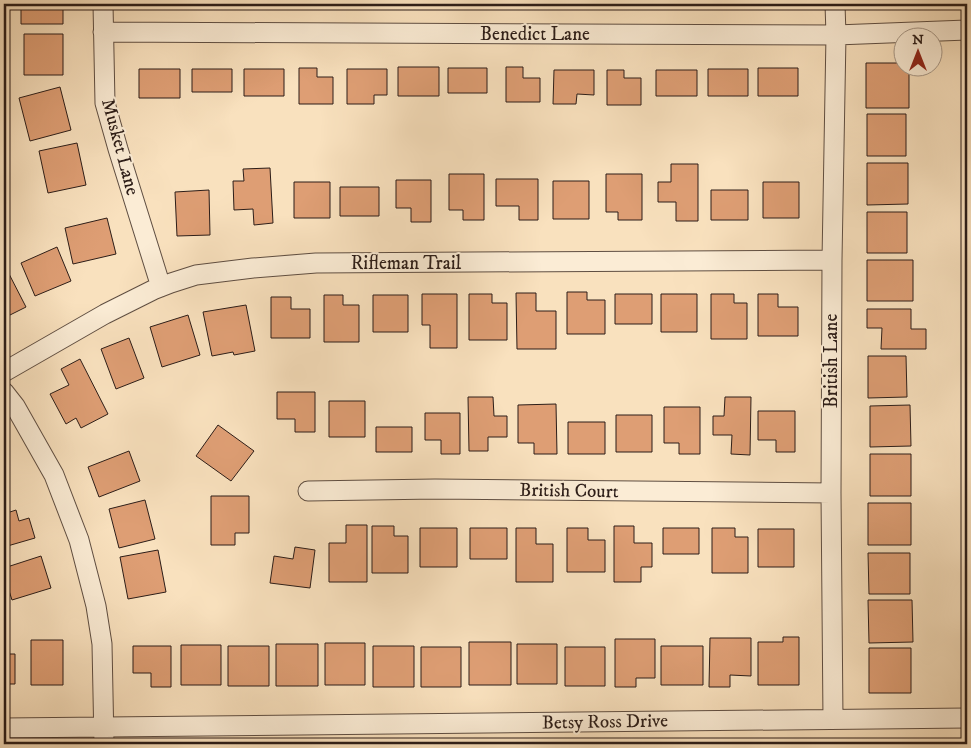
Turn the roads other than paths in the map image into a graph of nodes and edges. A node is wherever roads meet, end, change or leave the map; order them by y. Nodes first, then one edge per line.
1 (103, 4) edge
2 (835, 4) edge
3 (967, 30) edge
4 (103, 32) junction
5 (836, 35) junction
6 (832, 260) junction
7 (161, 287) junction
8 (4, 372) edge
9 (4, 392) edge
10 (308, 491) dead end
11 (831, 493) junction
12 (967, 718) edge
13 (833, 719) junction
14 (4, 728) edge
15 (104, 736) edge

1 - 4 street, Musket Lane
2 - 5 street, British Lane
3 - 5 street, Benedict Lane
4 - 5 street, Benedict Lane
4 - 7 street, Musket Lane
5 - 6 street, British Lane
6 - 7 street, Rifleman Trail
6 - 11 street, British Lane
7 - 8 street, Rifleman Trail
9 - 15 street
10 - 11 street, British Court
11 - 13 street, British Lane
12 - 13 street, Betsy Ross Drive
13 - 15 street, Betsy Ross Drive
14 - 15 street, Betsy Ross Drive

